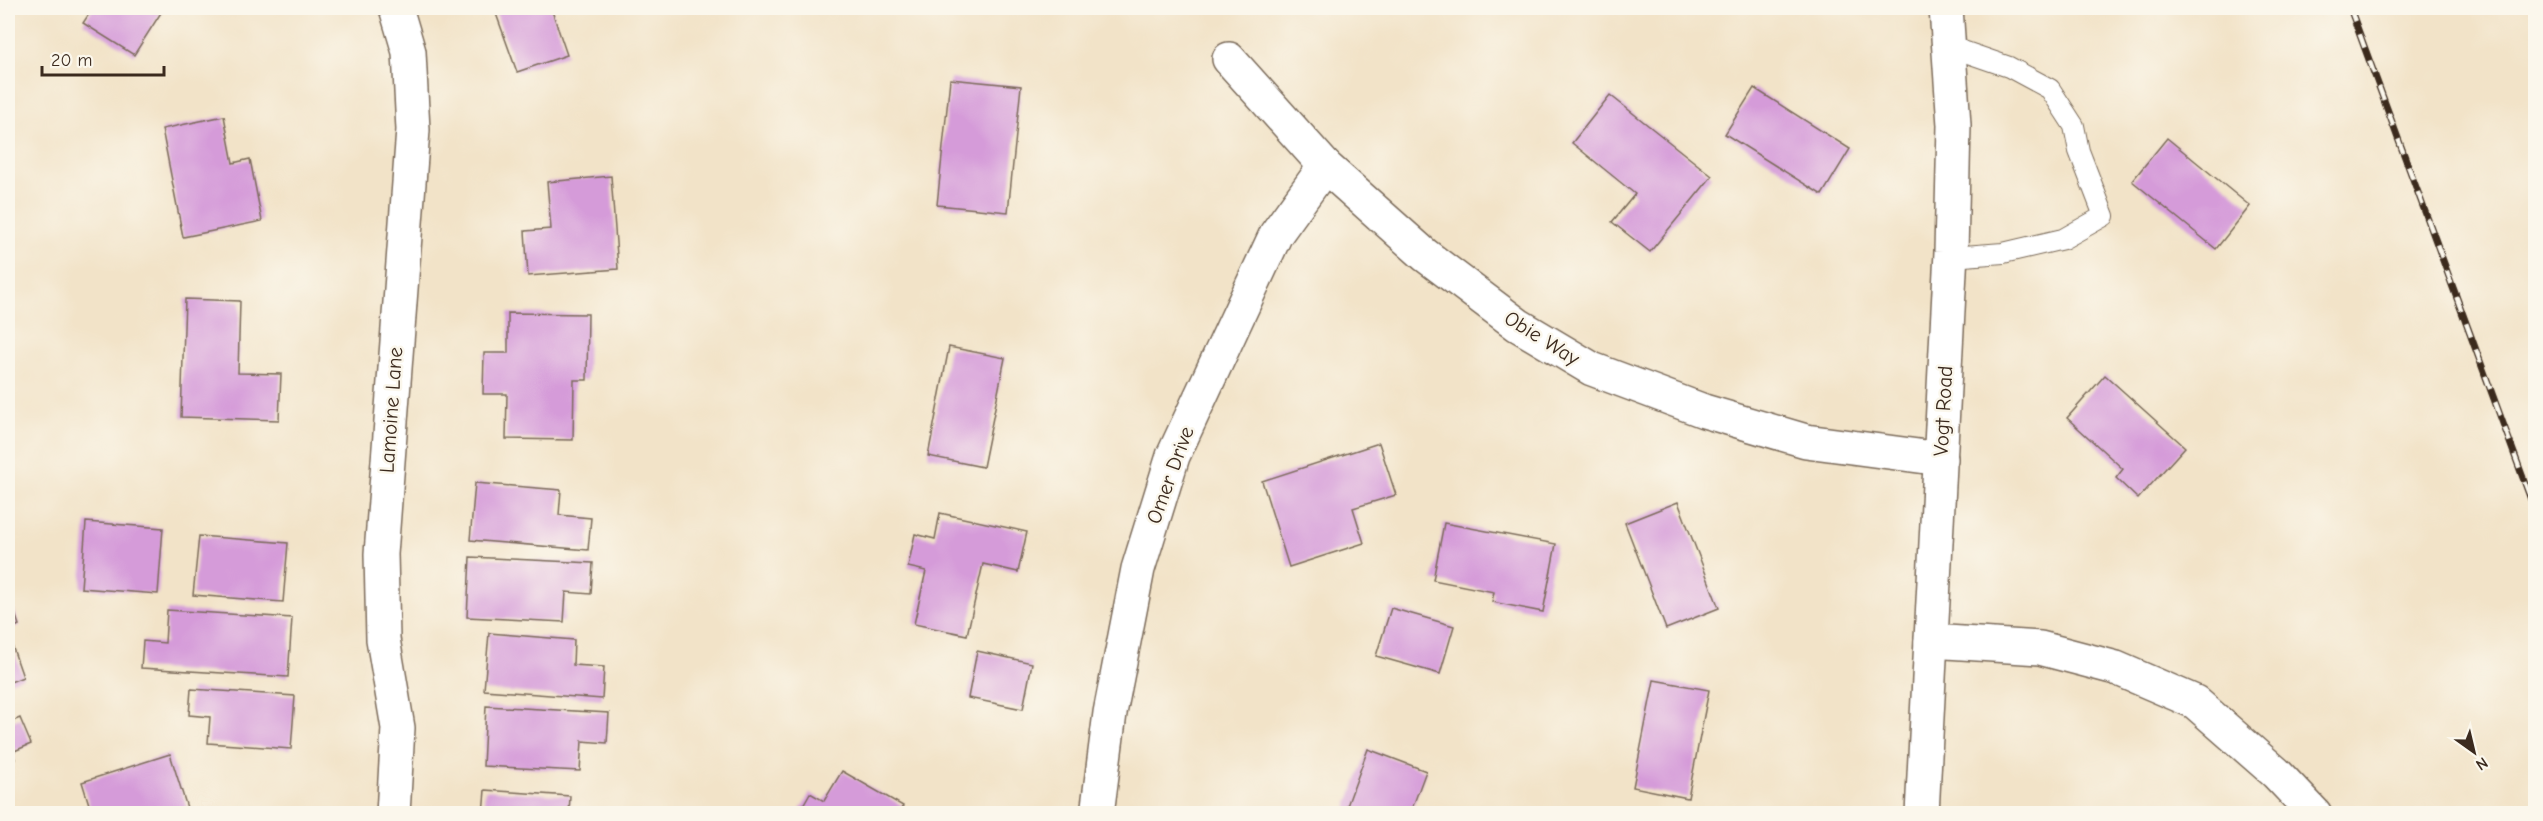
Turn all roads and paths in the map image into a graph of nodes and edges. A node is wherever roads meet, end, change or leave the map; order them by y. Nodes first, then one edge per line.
1 (396, 8) edge
2 (1946, 8) edge
3 (1948, 46) junction
4 (1229, 59) dead end
5 (1325, 166) junction
6 (1951, 257) junction
7 (1941, 459) junction
8 (1931, 641) junction
9 (393, 813) edge
10 (1097, 813) edge
11 (1922, 813) edge
12 (2315, 813) edge

1 - 9 street, Lamoine Lane
2 - 3 street, Vogt Road
3 - 6 street, Vogt Road
3 - 6 lane
4 - 5 street, Obie Way
5 - 7 street, Obie Way
5 - 10 street, Omer Drive
6 - 7 street, Vogt Road
7 - 8 street, Vogt Road
8 - 11 street, Vogt Road
8 - 12 street

